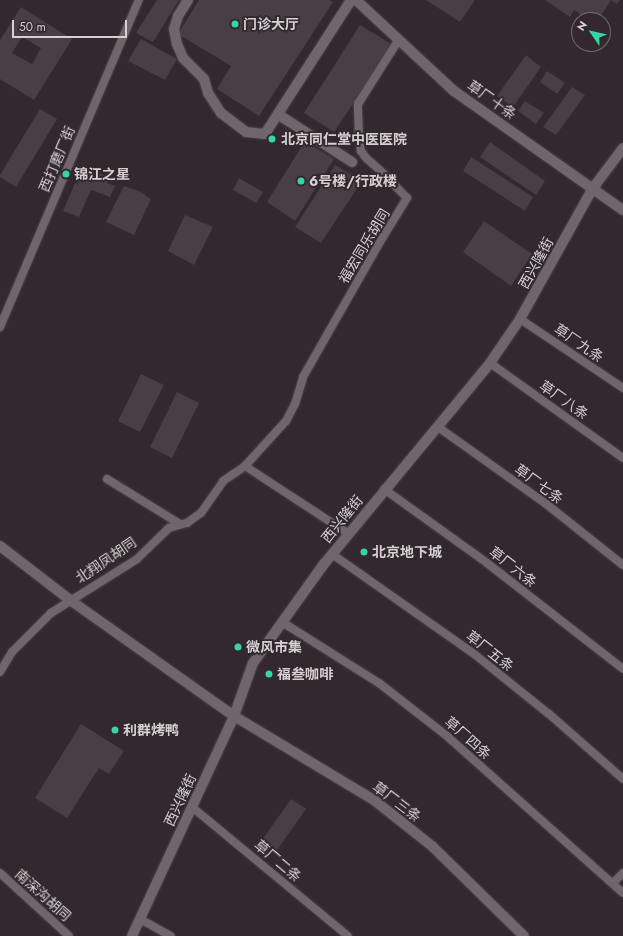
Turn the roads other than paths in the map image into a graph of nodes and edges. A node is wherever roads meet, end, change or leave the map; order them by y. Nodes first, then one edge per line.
1 (139, 0) edge
2 (188, 0) edge
3 (351, 0) edge
4 (356, 0) edge
5 (398, 41) junction
6 (278, 115) junction
7 (623, 148) edge
8 (352, 162) dead end
9 (593, 188) junction
10 (623, 210) edge
11 (520, 319) junction
12 (0, 327) edge
13 (490, 363) junction
14 (623, 388) edge
15 (438, 427) junction
16 (623, 458) edge
17 (245, 466) junction
18 (107, 479) dead end
19 (384, 489) junction
20 (180, 524) junction
21 (349, 534) junction
22 (0, 546) edge
23 (332, 554) junction
24 (623, 565) edge
25 (70, 600) junction
26 (282, 622) junction
27 (623, 669) edge
28 (0, 672) edge
29 (234, 716) junction
30 (623, 779) edge
31 (192, 807) junction
32 (0, 873) edge
33 (623, 873) edge
34 (613, 883) junction
35 (623, 893) edge
36 (140, 919) junction
37 (69, 936) edge
38 (132, 936) edge
39 (172, 936) edge
40 (348, 936) edge
41 (524, 936) edge

1 - 12 lane, 西打磨厂街
2 - 6 street
3 - 6 street
4 - 5 street, 草厂十条
5 - 9 street, 草厂十条
5 - 17 lane, 福宏同乐胡同
6 - 8 street
7 - 9 street, 西兴隆街
9 - 10 street, 草厂十条
9 - 11 street, 西兴隆街
11 - 13 street, 西兴隆街
11 - 14 lane, 草厂九条
13 - 15 street, 西兴隆街
13 - 16 lane, 草厂八条
15 - 19 street, 西兴隆街
15 - 24 lane, 草厂七条
17 - 20 lane, 北翔凤胡同
17 - 21 lane
18 - 20 lane
19 - 21 street, 西兴隆街
19 - 27 lane, 草厂六条
20 - 25 lane, 北翔凤胡同
21 - 23 street, 西兴隆街
22 - 25 street, 北翔凤胡同
23 - 26 street, 西兴隆街
23 - 30 lane, 草厂五条
25 - 28 lane, 北翔凤胡同
25 - 29 street, 北翔凤胡同
26 - 29 street, 西兴隆街
26 - 34 lane, 草厂四条
29 - 31 street, 西兴隆街
29 - 41 street, 草厂三条
31 - 36 street, 西兴隆街
31 - 40 lane, 草厂二条
32 - 37 lane, 南深沟胡同
33 - 34 lane
34 - 35 lane, 草厂四条
36 - 38 street, 西兴隆街
36 - 39 lane

